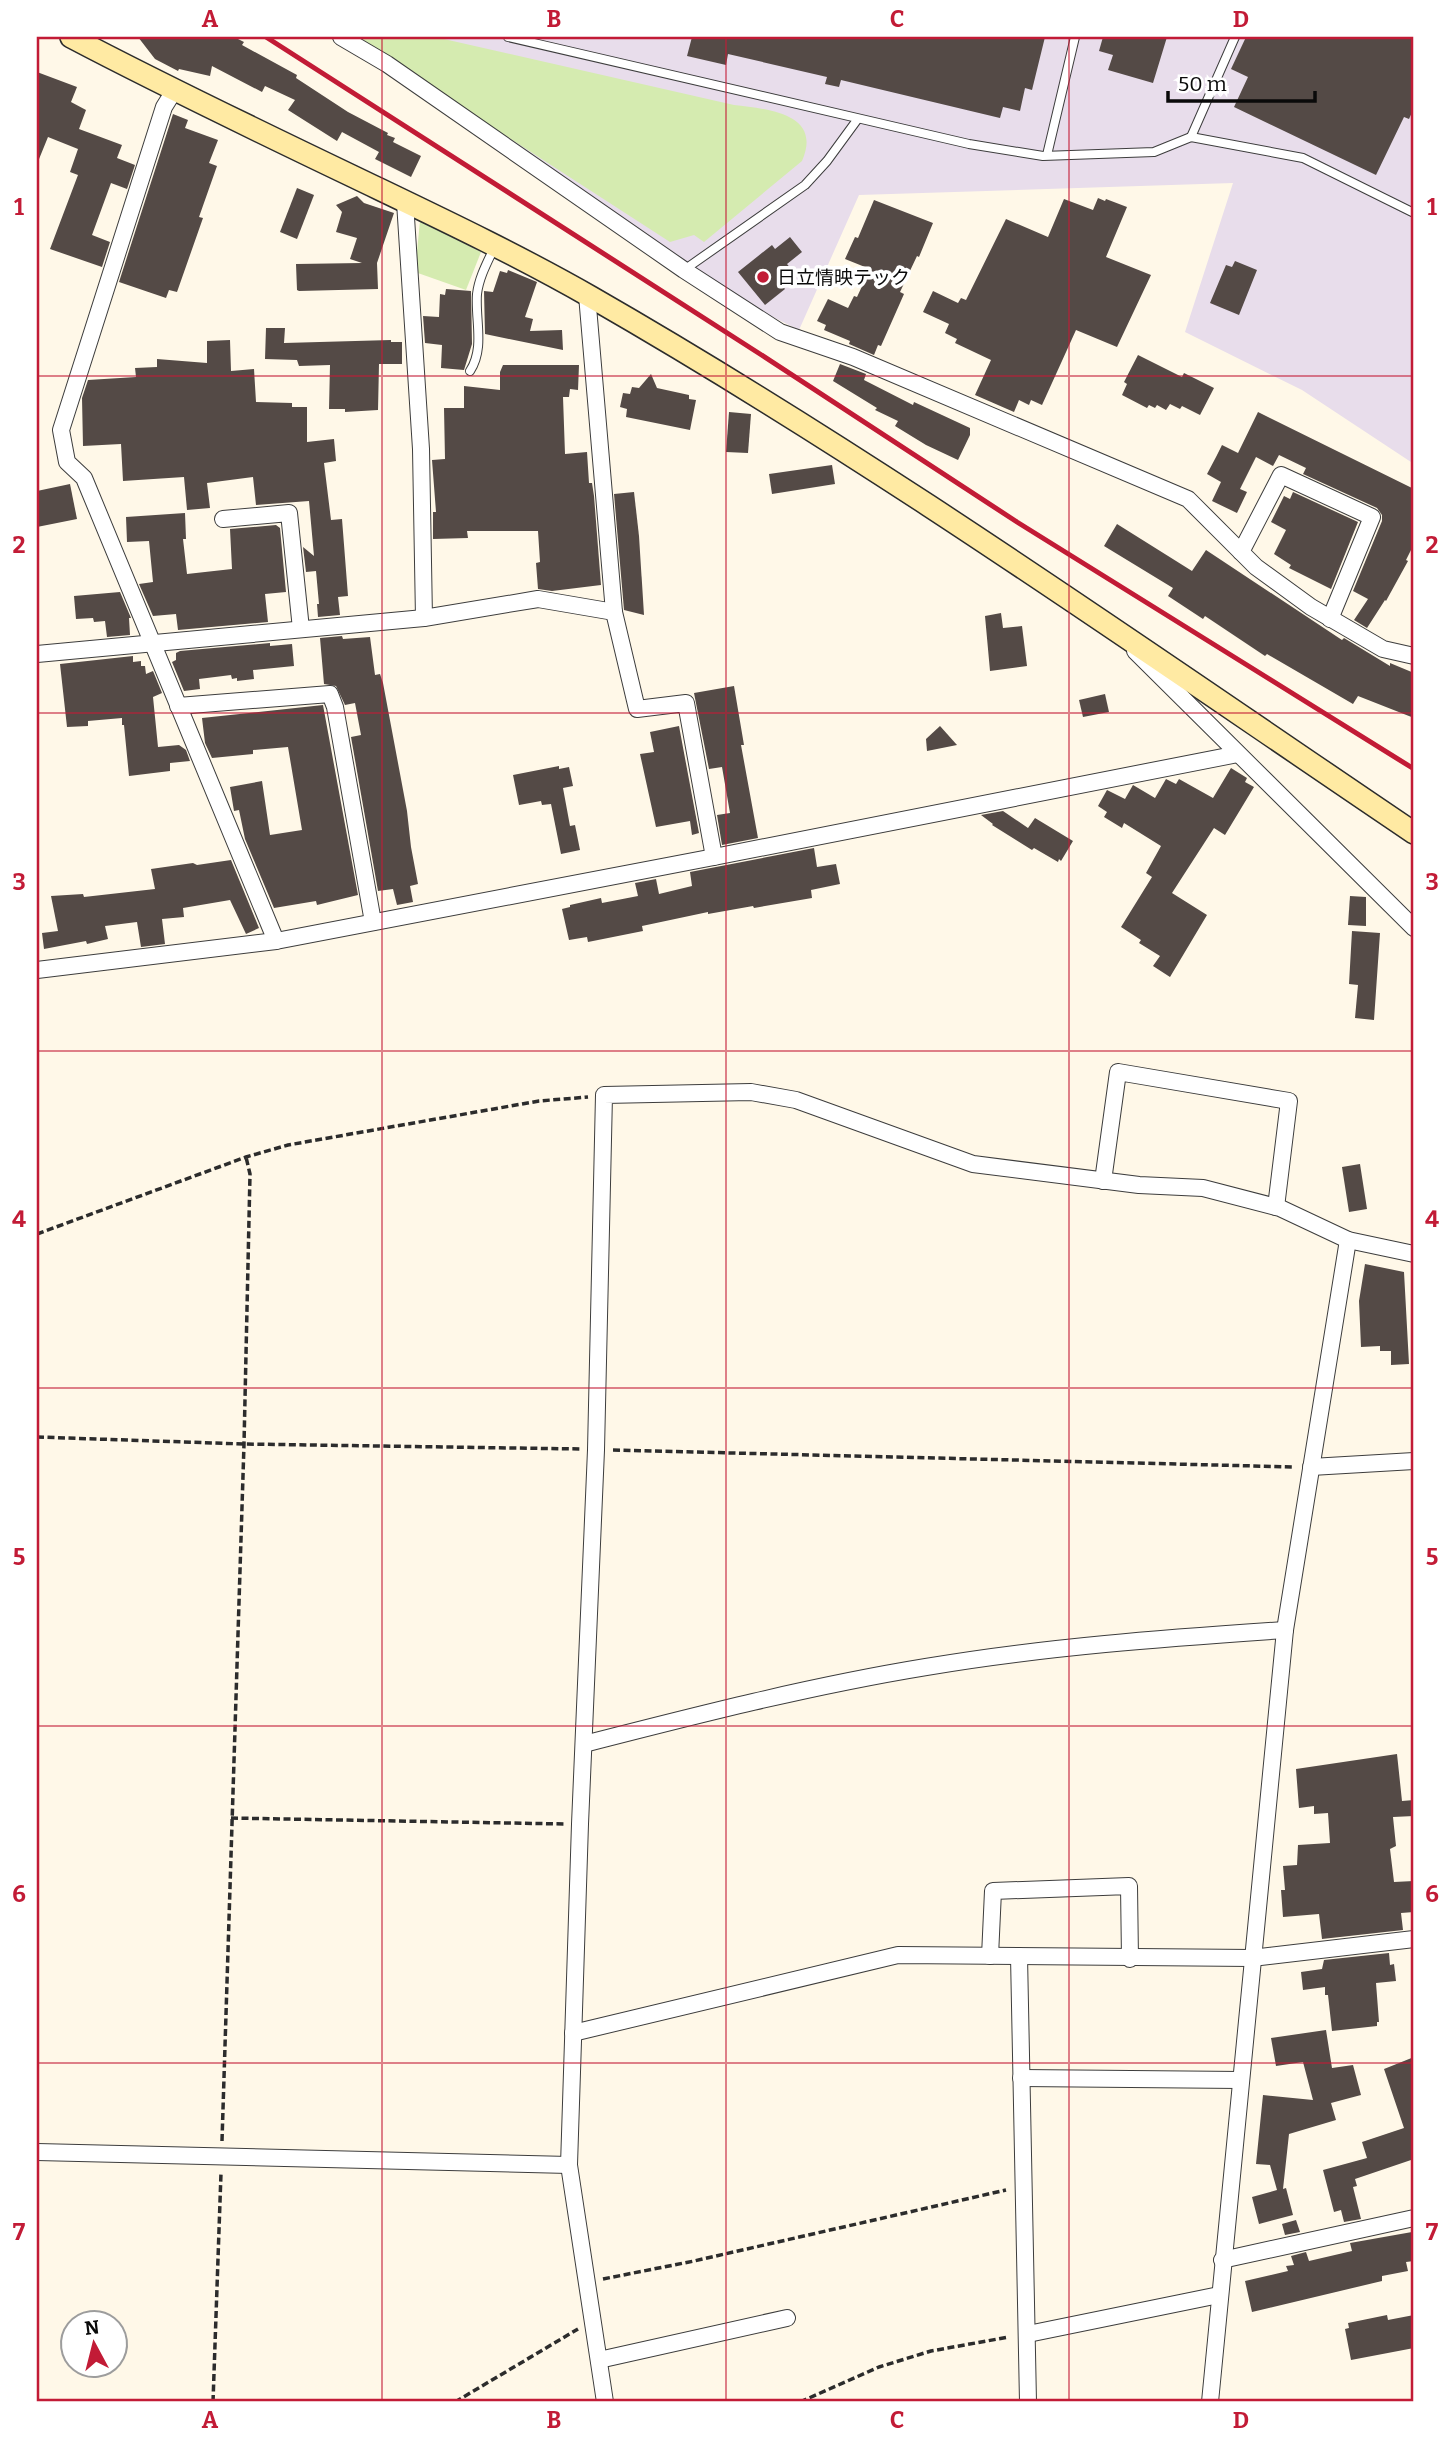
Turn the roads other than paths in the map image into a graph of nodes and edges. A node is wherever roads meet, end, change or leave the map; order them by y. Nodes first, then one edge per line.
1 (71, 37) edge
2 (341, 37) edge
3 (508, 37) edge
4 (1075, 37) edge
5 (1235, 37) edge
6 (174, 91) junction
7 (857, 120) junction
8 (1191, 137) junction
9 (1047, 155) junction
10 (405, 202) junction
11 (1414, 213) edge
12 (495, 246) junction
13 (684, 271) junction
14 (587, 295) junction
15 (470, 371) dead end
16 (223, 519) dead end
17 (1241, 552) junction
18 (614, 612) junction
19 (424, 618) junction
20 (1330, 619) junction
21 (301, 629) junction
22 (1117, 632) junction
23 (152, 644) junction
24 (37, 654) edge
25 (1414, 656) edge
26 (178, 706) junction
27 (1238, 754) junction
28 (1414, 833) edge
29 (714, 858) junction
30 (373, 922) junction
31 (1414, 928) edge
32 (276, 941) junction
33 (37, 970) edge
34 (1103, 1181) junction
35 (1276, 1207) junction
36 (1348, 1240) junction
37 (1414, 1254) edge
38 (1414, 1461) edge
39 (1311, 1467) junction
40 (1285, 1630) junction
41 (584, 1744) junction
42 (1414, 1939) edge
43 (990, 1956) junction
44 (1019, 1956) junction
45 (1252, 1958) junction
46 (1130, 1959) junction
47 (573, 2033) junction
48 (1021, 2078) junction
49 (1240, 2080) junction
50 (37, 2152) edge
51 (569, 2165) junction
52 (1414, 2218) edge
53 (1223, 2260) junction
54 (1219, 2295) junction
55 (787, 2318) dead end
56 (1028, 2334) junction
57 (599, 2360) junction
58 (606, 2402) edge
59 (1028, 2402) edge
60 (1210, 2402) edge

1 - 6 street
2 - 13 street
3 - 7 lane
4 - 9 lane
5 - 8 lane
6 - 10 street
6 - 23 street
7 - 9 lane
7 - 13 lane
8 - 9 lane
8 - 11 lane
10 - 12 street
10 - 19 street
12 - 14 street
12 - 15 lane
13 - 17 street
14 - 18 street
14 - 22 street
16 - 21 street
17 - 20 street
17 - 20 street
18 - 19 street
18 - 29 street
19 - 21 street
20 - 25 street
21 - 23 street
22 - 27 street
22 - 28 street
23 - 24 street
23 - 26 street
26 - 30 street
26 - 32 street
27 - 29 street
27 - 31 street
29 - 30 street
30 - 32 street
32 - 33 street
34 - 35 street
34 - 35 street
34 - 41 street
35 - 36 street
36 - 37 street
36 - 39 street
38 - 39 street
39 - 40 street
40 - 41 street
40 - 45 street
41 - 47 street
42 - 45 street
43 - 44 street
43 - 46 street
43 - 47 street
44 - 46 street
44 - 48 street
45 - 46 street
45 - 49 street
47 - 51 street
48 - 49 street
48 - 56 street
49 - 53 street
50 - 51 street
51 - 57 street
52 - 53 street
53 - 54 street
54 - 56 street
54 - 60 street
55 - 57 street
56 - 59 street
57 - 58 street

